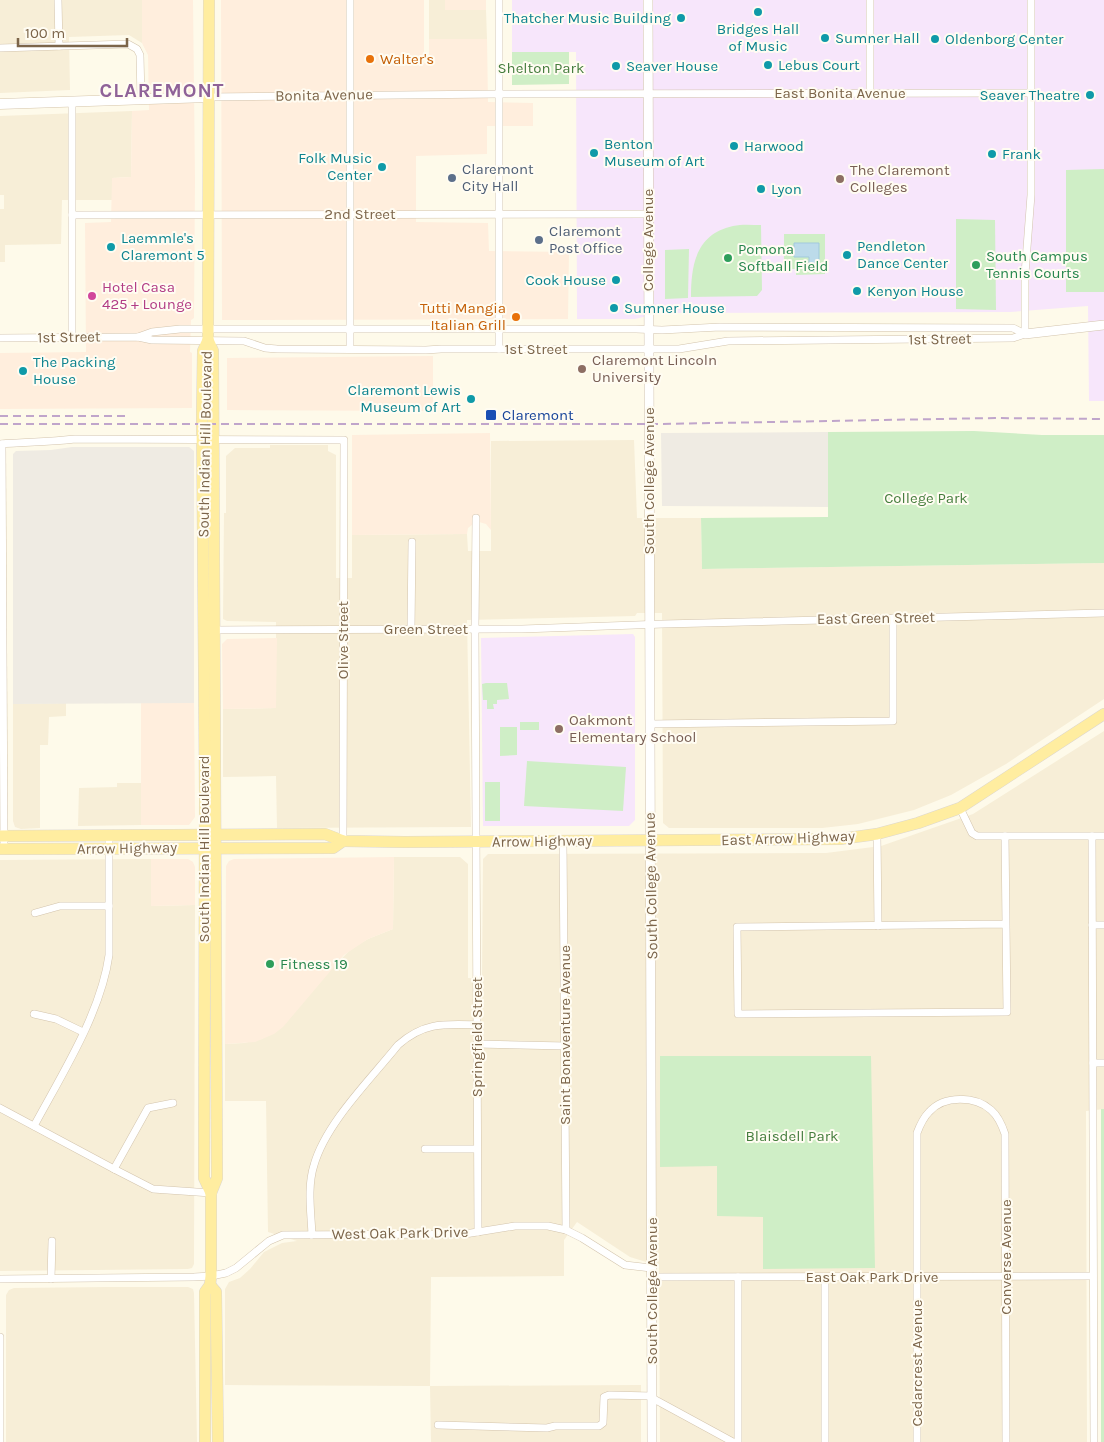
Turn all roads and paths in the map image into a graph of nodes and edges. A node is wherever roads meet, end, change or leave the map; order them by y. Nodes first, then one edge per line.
1 (58, 0) edge
2 (209, 0) edge
3 (350, 0) edge
4 (499, 0) edge
5 (648, 0) edge
6 (870, 0) edge
7 (1031, 0) edge
8 (59, 46) junction
9 (0, 48) edge
10 (870, 93) junction
11 (1031, 93) junction
12 (498, 94) junction
13 (648, 94) junction
14 (350, 95) junction
15 (208, 97) junction
16 (141, 99) junction
17 (72, 102) junction
18 (0, 104) edge
19 (350, 214) junction
20 (499, 214) junction
21 (648, 214) junction
22 (72, 215) junction
23 (208, 215) junction
24 (1104, 325) edge
25 (500, 329) junction
26 (649, 329) junction
27 (351, 330) junction
28 (1025, 334) junction
29 (208, 335) junction
30 (0, 338) edge
31 (72, 338) junction
32 (649, 348) junction
33 (350, 349) junction
34 (500, 349) junction
35 (208, 439) junction
36 (1, 444) edge
37 (476, 518) dead end
38 (412, 542) dead end
39 (1104, 613) edge
40 (892, 618) junction
41 (649, 624) junction
42 (343, 629) junction
43 (411, 629) junction
44 (475, 629) junction
45 (209, 630) junction
46 (2, 692) edge
47 (1104, 714) edge
48 (650, 724) junction
49 (960, 808) junction
50 (210, 834) junction
51 (877, 834) junction
52 (109, 835) junction
53 (2, 836) edge
54 (1005, 836) junction
55 (1092, 836) junction
56 (1104, 836) edge
57 (563, 840) junction
58 (650, 840) junction
59 (343, 841) junction
60 (475, 841) junction
61 (210, 847) junction
62 (109, 848) junction
63 (2, 849) edge
64 (109, 906) junction
65 (35, 913) dead end
66 (1006, 924) junction
67 (1092, 925) junction
68 (1104, 925) edge
69 (878, 926) junction
70 (34, 1014) dead end
71 (477, 1025) junction
72 (83, 1032) junction
73 (477, 1044) junction
74 (566, 1046) junction
75 (1093, 1063) junction
76 (1104, 1063) edge
77 (960, 1100) joint
78 (173, 1103) dead end
79 (0, 1108) edge
80 (34, 1126) junction
81 (425, 1149) dead end
82 (478, 1149) junction
83 (114, 1169) junction
84 (210, 1193) junction
85 (566, 1230) junction
86 (478, 1232) junction
87 (312, 1234) junction
88 (52, 1241) dead end
89 (651, 1272) junction
90 (917, 1276) junction
91 (1006, 1276) junction
92 (1093, 1276) junction
93 (738, 1277) junction
94 (825, 1277) junction
95 (0, 1279) edge
96 (51, 1279) junction
97 (210, 1280) junction
98 (0, 1337) edge
99 (652, 1397) junction
100 (438, 1425) dead end
101 (0, 1442) edge
102 (205, 1442) edge
103 (218, 1442) edge
104 (652, 1442) edge
105 (733, 1442) edge
106 (738, 1442) edge
107 (825, 1442) edge
108 (917, 1442) edge
109 (1006, 1442) edge
110 (1094, 1442) edge

1 - 8 street
2 - 15 main road, South Indian Hill Boulevard
3 - 14 street
4 - 12 street
5 - 13 street, College Avenue
6 - 10 street
7 - 11 street
8 - 9 street
8 - 16 street
10 - 11 street, East Bonita Avenue
10 - 13 street, East Bonita Avenue
11 - 28 street
12 - 13 street, Bonita Avenue
12 - 14 street, Bonita Avenue
12 - 20 street
13 - 21 street, College Avenue
14 - 15 street, Bonita Avenue
14 - 19 street
15 - 16 main road, Bonita Avenue
15 - 23 main road, South Indian Hill Boulevard
16 - 17 main road, Bonita Avenue
17 - 18 main road, Bonita Avenue
17 - 22 street
19 - 20 street, 2nd Street
19 - 23 street, 2nd Street
19 - 27 street
20 - 21 street, 2nd Street
20 - 25 street
21 - 26 street, College Avenue
22 - 23 street, 2nd Street
22 - 31 street
23 - 29 main road, South Indian Hill Boulevard
24 - 28 street, 1st Street
25 - 26 street, 1st Street
25 - 27 street, 1st Street
25 - 34 street
26 - 28 street, 1st Street
26 - 32 street, South College Avenue
27 - 29 street, 1st Street
27 - 33 street
28 - 32 street, 1st Street
29 - 31 street, 1st Street
29 - 33 street, 1st Street
29 - 35 main road, South Indian Hill Boulevard
30 - 31 street, 1st Street
32 - 34 street, 1st Street
32 - 41 street, South College Avenue
33 - 34 street, 1st Street
35 - 36 street
35 - 42 street, Olive Street
35 - 45 main road, South Indian Hill Boulevard
36 - 46 street
37 - 44 street, Springfield Street
38 - 43 street
39 - 40 street, East Green Street
40 - 41 street, East Green Street
40 - 48 street
41 - 44 street, Green Street
41 - 48 street, South College Avenue
42 - 43 street, Green Street
42 - 45 street, Green Street
42 - 59 street, Olive Street
43 - 44 street, Green Street
44 - 60 street, Springfield Street
45 - 50 main road, South Indian Hill Boulevard
46 - 53 street
47 - 49 main road, East Arrow Highway
48 - 58 street, South College Avenue
49 - 51 main road, East Arrow Highway
49 - 54 street
50 - 52 main road, Arrow Highway
50 - 59 main road, Arrow Highway
50 - 61 main road, South Indian Hill Boulevard
51 - 58 main road, East Arrow Highway
51 - 69 street
52 - 53 main road, Arrow Highway
52 - 62 street
53 - 63 street
54 - 55 street
54 - 66 street
55 - 56 street
55 - 67 street
57 - 58 main road, Arrow Highway
57 - 60 main road, Arrow Highway
57 - 74 street, Saint Bonaventure Avenue
58 - 89 street, South College Avenue
59 - 60 main road, Arrow Highway
59 - 61 main road, Arrow Highway
60 - 71 street, Springfield Street
61 - 62 main road, Arrow Highway
61 - 84 main road, South Indian Hill Boulevard
62 - 63 main road, Arrow Highway
62 - 64 street
64 - 65 street
64 - 72 street
66 - 69 street
66 - 69 street
67 - 68 street
67 - 75 street
70 - 72 street
71 - 73 street, Springfield Street
71 - 87 street
72 - 80 street
73 - 74 street
73 - 82 street, Springfield Street
74 - 85 street, Saint Bonaventure Avenue
75 - 76 street
75 - 92 street
77 - 90 street, Cedarcrest Avenue
77 - 91 street, Converse Avenue
78 - 83 street
79 - 80 street
80 - 83 street
81 - 82 street
82 - 86 street, Springfield Street
83 - 84 street
84 - 97 main road, South Indian Hill Boulevard
85 - 86 street, West Oak Park Drive
85 - 89 street, West Oak Park Drive
86 - 87 street, West Oak Park Drive
87 - 97 street, West Oak Park Drive
88 - 96 street
89 - 93 street, East Oak Park Drive
89 - 99 street, South College Avenue
90 - 91 street, East Oak Park Drive
90 - 94 street, East Oak Park Drive
90 - 108 street, Cedarcrest Avenue
91 - 92 street, East Oak Park Drive
91 - 109 street, Converse Avenue
92 - 110 street
93 - 94 street, East Oak Park Drive
93 - 106 street
94 - 107 street
95 - 96 street, West Oak Park Drive
96 - 97 street, West Oak Park Drive
97 - 102 main road, South Indian Hill Boulevard
97 - 103 main road, South Indian Hill Boulevard
98 - 101 street
99 - 100 street
99 - 104 street, South College Avenue
99 - 105 street

